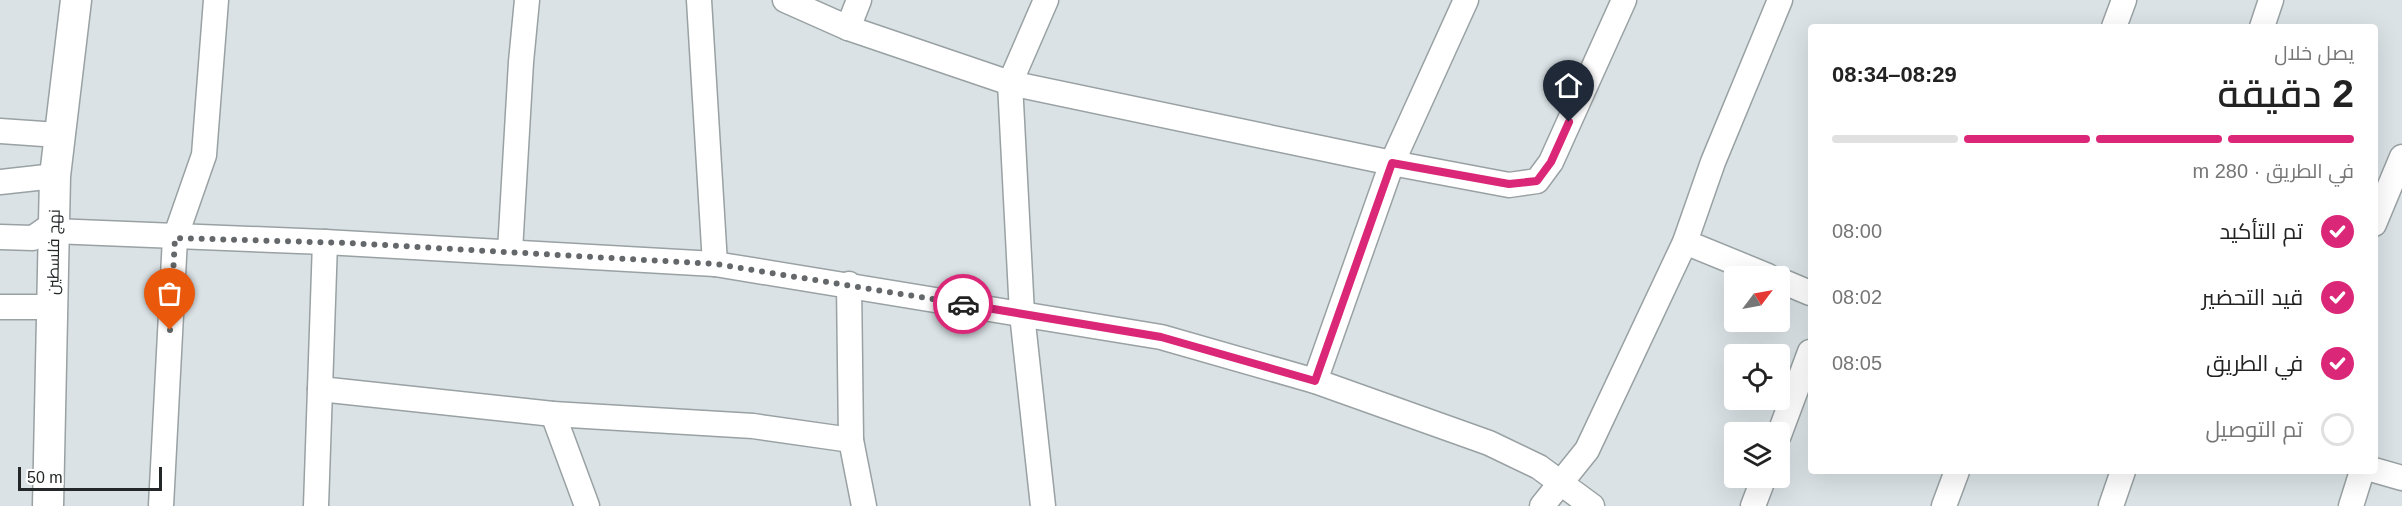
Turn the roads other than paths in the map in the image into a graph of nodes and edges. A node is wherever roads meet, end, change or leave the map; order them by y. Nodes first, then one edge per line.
1 (76, 0) edge
2 (216, 0) edge
3 (527, 0) edge
4 (699, 0) edge
5 (785, 0) edge
6 (859, 0) edge
7 (1046, 0) edge
8 (1467, 0) edge
9 (1624, 0) edge
10 (1780, 0) edge
11 (2124, 0) edge
12 (2271, 0) edge
13 (2115, 24) edge
14 (2263, 24) edge
15 (848, 28) junction
16 (1010, 83) junction
17 (0, 131) edge
18 (58, 135) junction
19 (2402, 158) edge
20 (1392, 163) junction
21 (55, 176) junction
22 (0, 182) edge
23 (2378, 212) edge
24 (53, 228) junction
25 (0, 237) edge
26 (175, 238) junction
27 (325, 242) junction
28 (1685, 242) junction
29 (510, 251) junction
30 (716, 264) junction
31 (1744, 266) edge
32 (849, 284) junction
33 (1790, 285) edge
34 (1808, 292) edge
35 (0, 307) edge
36 (52, 307) junction
37 (1022, 314) junction
38 (1808, 357) edge
39 (1315, 381) junction
40 (320, 389) junction
41 (553, 414) junction
42 (1784, 422) edge
43 (851, 440) junction
44 (2378, 471) edge
45 (1956, 474) edge
46 (2122, 474) edge
47 (2361, 474) edge
48 (2402, 478) edge
49 (1562, 484) junction
50 (1760, 488) edge
51 (48, 506) edge
52 (161, 506) edge
53 (316, 506) edge
54 (586, 506) edge
55 (864, 506) edge
56 (1043, 506) edge
57 (1542, 506) edge
58 (1592, 506) edge
59 (1753, 506) edge
60 (1944, 506) edge
61 (2111, 506) edge
62 (2351, 506) edge

1 - 18 main road, نهج فلسطين
2 - 26 street
3 - 29 street
4 - 30 street
5 - 15 street
6 - 15 street
7 - 16 street
8 - 20 street
9 - 20 street
10 - 28 street
11 - 13 street
12 - 14 street
15 - 16 street
16 - 20 street
16 - 37 street
17 - 18 street
18 - 21 main road, نهج فلسطين
19 - 23 street
20 - 39 street
21 - 22 street
21 - 24 main road, نهج فلسطين
24 - 25 street
24 - 26 street
24 - 36 main road, نهج فلسطين
26 - 27 street
26 - 52 street
27 - 29 street
27 - 40 street
28 - 31 street
28 - 49 street
29 - 30 street
30 - 32 street
32 - 37 street
32 - 43 street
33 - 34 street
35 - 36 street
36 - 51 main road, نهج فلسطين
37 - 39 street
37 - 56 street
38 - 42 street
39 - 49 street
40 - 41 street
40 - 53 street
41 - 43 street
41 - 54 street
43 - 55 street
44 - 48 street
45 - 60 street
46 - 61 street
47 - 62 street
49 - 57 street
49 - 58 street
50 - 59 street

